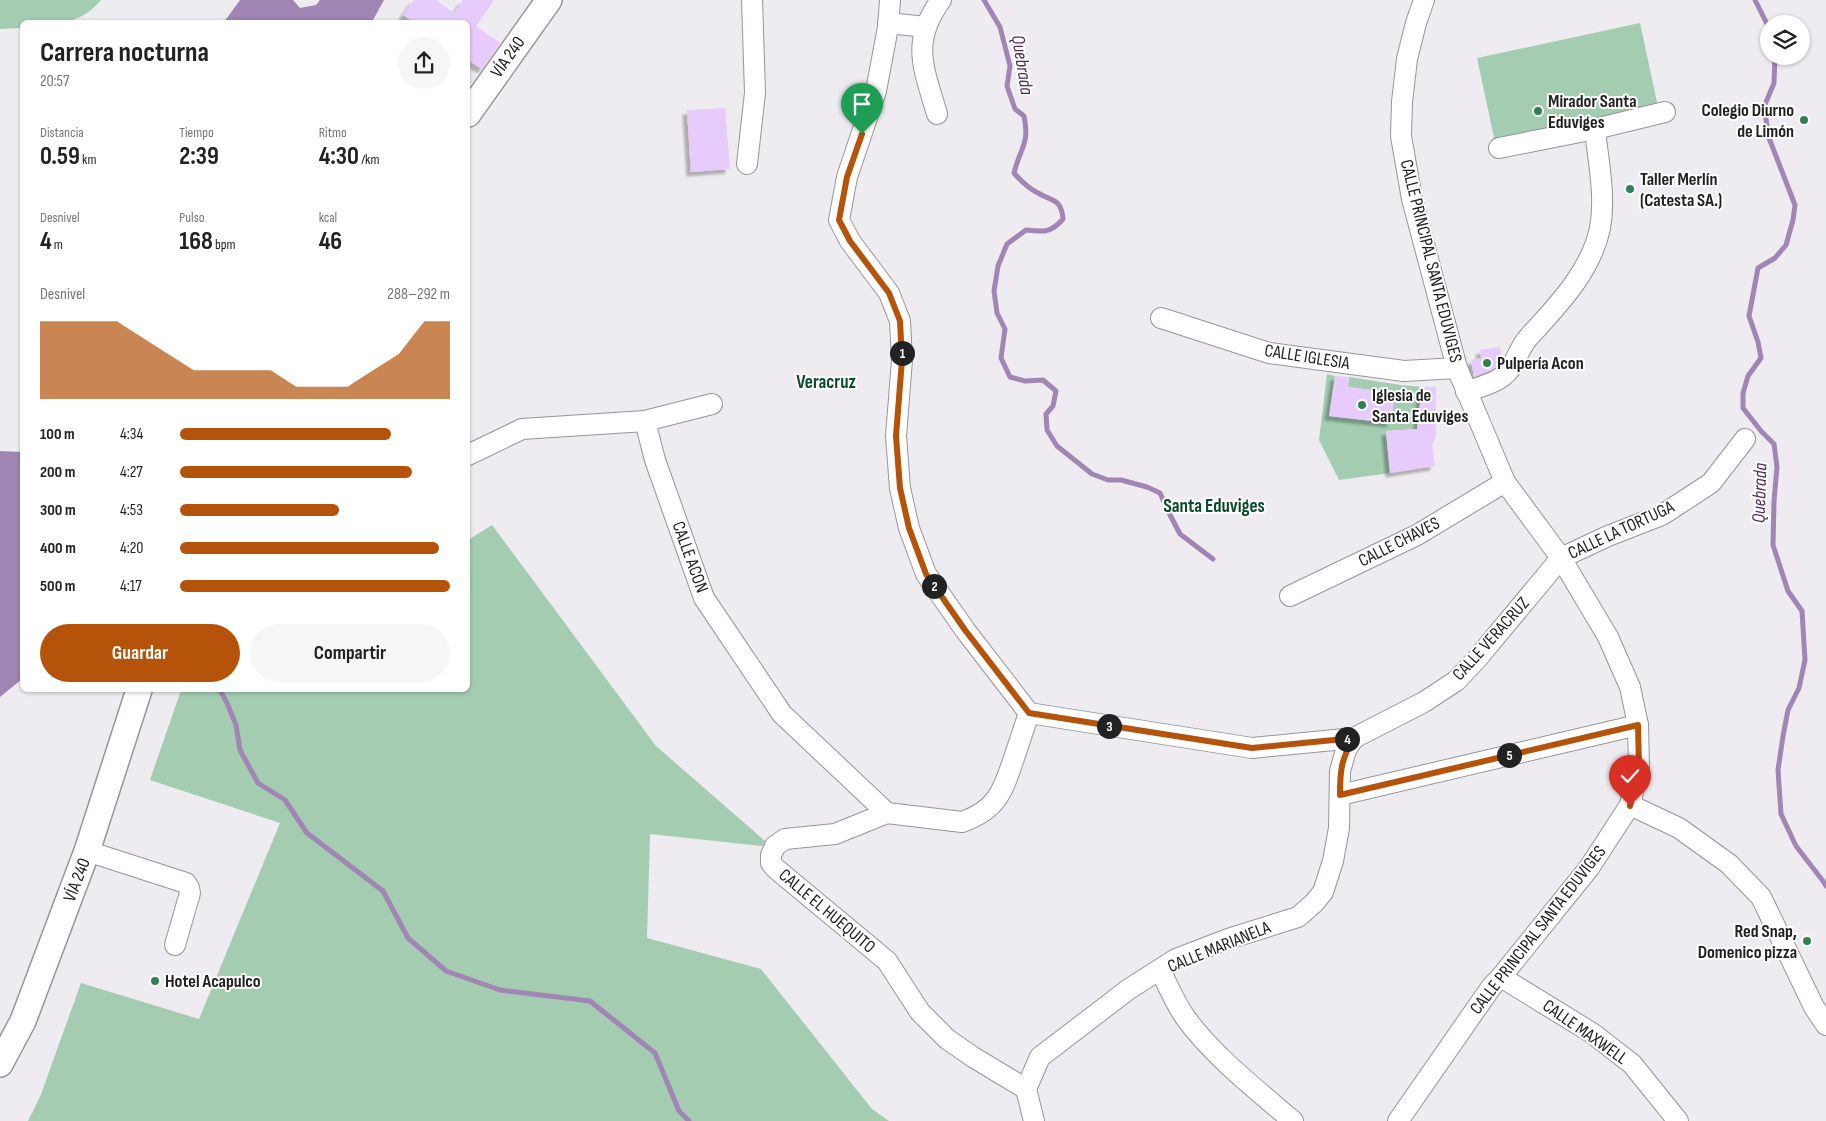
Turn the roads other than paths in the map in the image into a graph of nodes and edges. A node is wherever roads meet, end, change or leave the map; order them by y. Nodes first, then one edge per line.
1 (549, 0) edge
2 (752, 0) edge
3 (890, 0) edge
4 (941, 0) edge
5 (1424, 0) edge
6 (888, 23) junction
7 (926, 26) junction
8 (470, 111) edge
9 (1665, 112) dead end
10 (937, 114) dead end
11 (1594, 129) junction
12 (1499, 148) dead end
13 (748, 164) dead end
14 (1161, 318) dead end
15 (1457, 368) junction
16 (1466, 392) junction
17 (712, 404) dead end
18 (645, 421) junction
19 (1744, 439) dead end
20 (470, 454) edge
21 (1505, 482) junction
22 (1561, 558) junction
23 (1290, 596) dead end
24 (138, 692) edge
25 (1029, 713) junction
26 (1638, 725) junction
27 (1354, 738) junction
28 (1340, 795) junction
29 (1630, 806) junction
30 (887, 813) junction
31 (88, 851) junction
32 (175, 945) dead end
33 (1160, 970) junction
34 (1501, 977) junction
35 (1826, 1025) edge
36 (0, 1064) edge
37 (1026, 1089) junction
38 (1034, 1121) edge
39 (1293, 1121) edge
40 (1398, 1121) edge
41 (1678, 1121) edge

1 - 8 main road, VÍA 240
2 - 13 street
3 - 6 street
4 - 7 street
5 - 15 street, CALLE PRINCIPAL SANTA EDUVIGES
6 - 7 street
6 - 25 street
7 - 10 street
9 - 11 street
11 - 12 street
11 - 16 street
14 - 15 street, CALLE IGLESIA
15 - 16 street, CALLE PRINCIPAL SANTA EDUVIGES
16 - 21 street, CALLE PRINCIPAL SANTA EDUVIGES
17 - 18 street
18 - 20 street
18 - 30 street, CALLE ACON
19 - 22 street, CALLE LA TORTUGA
21 - 22 street, CALLE PRINCIPAL SANTA EDUVIGES
21 - 23 street, CALLE CHAVES
22 - 26 street, CALLE PRINCIPAL SANTA EDUVIGES
22 - 27 street, CALLE VERACRUZ
24 - 31 main road, VÍA 240
25 - 27 street, CALLE VERACRUZ
25 - 30 street, CALLE EL HUEQUITO
26 - 28 street
26 - 29 street, CALLE PRINCIPAL SANTA EDUVIGES
27 - 28 street, CALLE MARIANELA
28 - 33 street, CALLE MARIANELA
29 - 34 street, CALLE PRINCIPAL SANTA EDUVIGES
29 - 35 street
30 - 37 street, CALLE EL HUEQUITO
31 - 32 street
31 - 36 main road, VÍA 240
33 - 37 street, CALLE MARIANELA
33 - 39 street
34 - 40 street, CALLE PRINCIPAL SANTA EDUVIGES
34 - 41 street, CALLE MAXWELL
37 - 38 street

